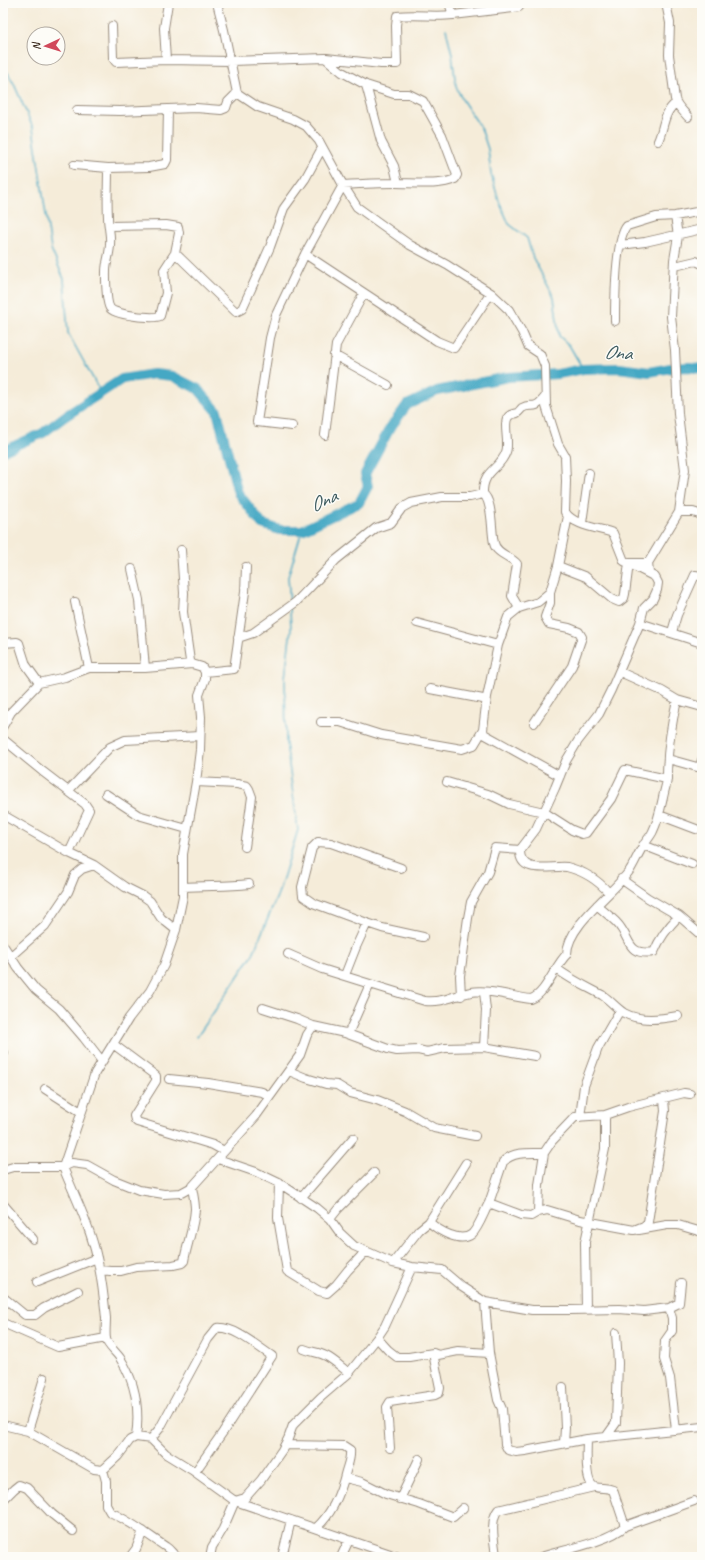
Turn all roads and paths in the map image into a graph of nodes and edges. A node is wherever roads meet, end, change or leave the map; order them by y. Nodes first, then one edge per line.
1 (168, 3) edge
2 (217, 3) edge
3 (449, 3) edge
4 (521, 3) edge
5 (666, 3) edge
6 (453, 16) junction
7 (112, 26) dead end
8 (325, 58) junction
9 (166, 60) junction
10 (230, 61) junction
11 (366, 85) junction
12 (237, 93) junction
13 (676, 103) junction
14 (168, 109) junction
15 (77, 110) dead end
16 (688, 118) dead end
17 (658, 142) dead end
18 (322, 148) junction
19 (74, 165) dead end
20 (108, 168) junction
21 (398, 183) junction
22 (342, 185) junction
23 (702, 211) edge
24 (676, 216) junction
25 (109, 226) junction
26 (702, 229) edge
27 (678, 236) junction
28 (620, 245) junction
29 (175, 253) junction
30 (305, 254) junction
31 (674, 264) junction
32 (702, 264) edge
33 (364, 293) junction
34 (491, 293) junction
35 (615, 321) dead end
36 (334, 355) junction
37 (388, 385) dead end
38 (545, 397) junction
39 (292, 426) dead end
40 (325, 435) dead end
41 (589, 473) dead end
42 (483, 494) junction
43 (679, 512) junction
44 (702, 515) edge
45 (568, 516) junction
46 (582, 523) junction
47 (181, 550) dead end
48 (629, 563) junction
49 (648, 563) junction
50 (558, 566) junction
51 (246, 568) dead end
52 (132, 569) dead end
53 (649, 573) junction
54 (702, 576) edge
55 (550, 592) junction
56 (75, 602) dead end
57 (519, 608) junction
58 (417, 623) dead end
59 (640, 623) junction
60 (672, 632) junction
61 (238, 638) junction
62 (3, 643) edge
63 (702, 643) edge
64 (498, 645) junction
65 (192, 664) junction
66 (89, 668) junction
67 (145, 668) junction
68 (205, 672) junction
69 (620, 672) junction
70 (38, 683) junction
71 (430, 689) dead end
72 (487, 697) junction
73 (678, 700) junction
74 (702, 707) edge
75 (321, 722) dead end
76 (534, 724) dead end
77 (3, 726) edge
78 (483, 730) junction
79 (200, 736) junction
80 (3, 739) edge
81 (668, 759) junction
82 (702, 760) edge
83 (560, 776) junction
84 (668, 779) junction
85 (196, 782) junction
86 (447, 782) dead end
87 (68, 791) junction
88 (106, 794) dead end
89 (544, 812) junction
90 (3, 815) edge
91 (659, 815) junction
92 (187, 829) junction
93 (696, 829) dead end
94 (643, 845) junction
95 (245, 847) dead end
96 (520, 850) junction
97 (69, 854) junction
98 (692, 864) dead end
99 (94, 865) junction
100 (401, 868) dead end
101 (622, 879) junction
102 (250, 884) dead end
103 (183, 888) junction
104 (609, 893) junction
105 (597, 905) junction
106 (679, 916) junction
107 (368, 923) junction
108 (176, 930) junction
109 (702, 936) edge
110 (423, 937) dead end
111 (3, 945) edge
112 (288, 954) dead end
113 (11, 956) junction
114 (557, 969) junction
115 (346, 976) junction
116 (370, 984) junction
117 (484, 992) junction
118 (461, 996) junction
119 (263, 1008) dead end
120 (620, 1010) junction
121 (678, 1016) dead end
122 (313, 1026) junction
123 (345, 1033) junction
124 (113, 1044) junction
125 (484, 1047) junction
126 (535, 1056) dead end
127 (101, 1060) junction
128 (289, 1071) junction
129 (169, 1079) dead end
130 (45, 1088) dead end
131 (690, 1094) dead end
132 (270, 1096) junction
133 (664, 1099) junction
134 (81, 1112) junction
135 (605, 1115) junction
136 (580, 1117) junction
137 (475, 1136) dead end
138 (353, 1138) dead end
139 (224, 1152) junction
140 (544, 1153) junction
141 (218, 1159) junction
142 (466, 1163) dead end
143 (63, 1167) junction
144 (3, 1170) edge
145 (374, 1173) dead end
146 (279, 1183) junction
147 (192, 1187) junction
148 (301, 1198) junction
149 (489, 1203) junction
150 (3, 1204) edge
151 (538, 1212) junction
152 (330, 1219) junction
153 (429, 1222) junction
154 (588, 1222) junction
155 (634, 1230) junction
156 (702, 1232) edge
157 (33, 1239) dead end
158 (366, 1251) junction
159 (97, 1258) junction
160 (392, 1263) junction
161 (412, 1267) junction
162 (100, 1270) junction
163 (37, 1282) dead end
164 (681, 1283) dead end
165 (78, 1291) dead end
166 (3, 1297) edge
167 (485, 1302) junction
168 (669, 1308) junction
169 (586, 1310) junction
170 (3, 1324) edge
171 (616, 1333) dead end
172 (106, 1338) junction
173 (377, 1338) junction
174 (304, 1349) dead end
175 (433, 1353) junction
176 (489, 1353) junction
177 (349, 1374) junction
178 (44, 1378) dead end
179 (563, 1387) dead end
180 (3, 1425) edge
181 (702, 1428) edge
182 (676, 1430) junction
183 (28, 1431) junction
184 (136, 1437) junction
185 (606, 1437) junction
186 (151, 1439) junction
187 (587, 1439) junction
188 (564, 1443) junction
189 (285, 1445) junction
190 (390, 1448) dead end
191 (419, 1459) dead end
192 (103, 1470) junction
193 (195, 1472) junction
194 (345, 1478) junction
195 (594, 1487) junction
196 (400, 1499) junction
197 (3, 1500) edge
198 (235, 1501) junction
199 (694, 1501) dead end
200 (463, 1508) dead end
201 (291, 1520) junction
202 (626, 1526) junction
203 (316, 1528) junction
204 (73, 1531) dead end
205 (143, 1531) junction
206 (349, 1540) junction
207 (130, 1557) edge
208 (177, 1557) edge
209 (182, 1557) edge
210 (210, 1557) edge
211 (282, 1557) edge
212 (341, 1557) edge
213 (399, 1557) edge
214 (496, 1557) edge
215 (541, 1557) edge

1 - 9 street
2 - 10 street
3 - 6 street
4 - 6 street
5 - 13 street
6 - 8 street
7 - 9 street
8 - 10 street
8 - 11 street
9 - 10 street
10 - 12 street
11 - 21 street
11 - 21 street
12 - 14 street
12 - 18 street
13 - 16 street
13 - 17 street
14 - 15 street
14 - 20 street
18 - 22 street
18 - 29 street
19 - 20 street
20 - 25 street
21 - 22 street
22 - 30 street
22 - 34 street
23 - 24 street
24 - 27 street
24 - 28 street
25 - 29 street
25 - 29 street
26 - 27 street
27 - 28 street
27 - 31 street
28 - 35 street
30 - 33 street
30 - 39 street
31 - 32 street
31 - 43 street
33 - 34 street
33 - 36 street
34 - 38 street
36 - 37 street
36 - 40 street
38 - 42 street
38 - 45 street
41 - 46 street
42 - 57 street
42 - 61 street
43 - 44 street
43 - 49 street
45 - 46 street
45 - 50 street
46 - 48 street
47 - 65 street
48 - 49 street
48 - 50 street
48 - 53 street
49 - 53 street
50 - 55 street
51 - 61 street
52 - 67 street
53 - 59 street
54 - 60 street
55 - 57 street
55 - 76 street
56 - 66 street
57 - 64 street
58 - 64 street
59 - 60 street
59 - 69 street
60 - 63 street
61 - 68 street
62 - 70 street
64 - 72 street
65 - 67 street
65 - 68 street
66 - 67 street
66 - 70 street
68 - 79 street
69 - 73 street
69 - 83 street
70 - 77 street
71 - 72 street
72 - 78 street
73 - 74 street
73 - 81 street
75 - 78 street
78 - 83 street
79 - 85 street
79 - 87 street
80 - 87 street
81 - 82 street
81 - 84 street
83 - 89 street
84 - 89 street
84 - 91 street
85 - 92 street
85 - 95 street
86 - 89 street
87 - 97 street
88 - 92 street
89 - 96 street
90 - 97 street
91 - 93 street
91 - 94 street
92 - 103 street
94 - 98 street
94 - 101 street
96 - 104 street
96 - 118 street
97 - 99 street
99 - 108 street
99 - 113 street
100 - 107 street
101 - 104 street
101 - 106 street
102 - 103 street
103 - 108 street
104 - 105 street
105 - 106 street
105 - 114 street
106 - 109 street
107 - 110 street
107 - 115 street
108 - 124 street
111 - 113 street
112 - 115 street
113 - 127 street
114 - 117 street
114 - 120 street
115 - 116 street
116 - 118 street
116 - 123 street
117 - 118 street
117 - 125 street
119 - 122 street
120 - 121 street
120 - 136 street
122 - 123 street
122 - 128 street
123 - 125 street
124 - 127 street
124 - 139 street
125 - 126 street
127 - 134 street
128 - 132 street
128 - 137 street
129 - 132 street
130 - 134 street
131 - 133 street
132 - 139 street
133 - 135 street
133 - 155 street
134 - 143 street
135 - 136 street
135 - 154 street
136 - 140 street
138 - 148 street
139 - 141 street
140 - 149 street
140 - 151 street
141 - 146 street
141 - 147 street
142 - 153 street
143 - 144 street
143 - 147 street
143 - 159 street
145 - 152 street
146 - 148 street
146 - 158 street
147 - 162 street
148 - 152 street
149 - 151 street
149 - 153 street
150 - 157 street
151 - 154 street
152 - 158 street
153 - 160 street
154 - 155 street
154 - 169 street
155 - 156 street
158 - 160 street
159 - 162 street
159 - 163 street
160 - 161 street
161 - 167 street
161 - 173 street
162 - 172 street
164 - 168 street
165 - 166 street
167 - 169 street
167 - 176 street
168 - 169 street
168 - 182 street
170 - 172 street
171 - 185 street
172 - 184 street
173 - 175 street
173 - 177 street
174 - 177 street
175 - 176 street
175 - 190 street
176 - 188 street
177 - 189 street
178 - 183 street
179 - 188 street
180 - 183 street
181 - 182 street
182 - 185 street
183 - 192 street
184 - 186 street
184 - 192 street
185 - 187 street
186 - 193 street
186 - 193 street
187 - 188 street
187 - 195 street
189 - 194 street
189 - 198 street
191 - 196 street
192 - 205 street
193 - 198 street
194 - 196 street
194 - 203 street
195 - 202 street
195 - 214 street
196 - 200 street
197 - 204 street
198 - 201 street
198 - 210 street
199 - 202 street
201 - 203 street
201 - 211 street
202 - 215 street
203 - 206 street
205 - 207 street
205 - 208 street
206 - 212 street
206 - 213 street
208 - 209 street

